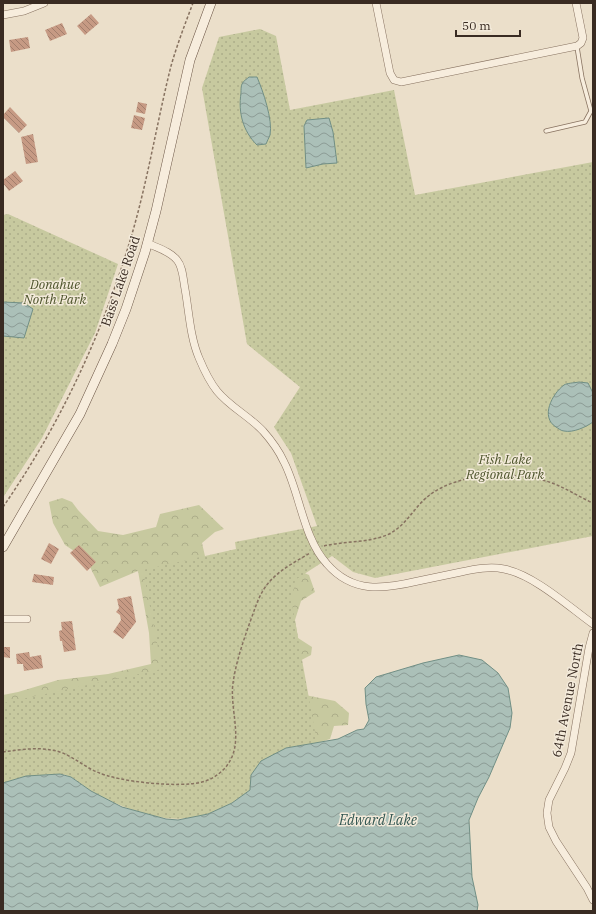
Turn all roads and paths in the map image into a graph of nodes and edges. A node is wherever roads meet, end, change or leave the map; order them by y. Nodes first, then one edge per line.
1 (44, 3) edge
2 (193, 3) edge
3 (211, 3) edge
4 (376, 3) edge
5 (576, 3) edge
6 (3, 15) edge
7 (579, 44) junction
8 (546, 131) dead end
9 (147, 243) junction
10 (593, 502) edge
11 (3, 507) edge
12 (3, 547) edge
13 (321, 547) dead end
14 (311, 552) dead end
15 (3, 619) edge
16 (27, 619) dead end
17 (593, 624) edge
18 (593, 633) edge
19 (3, 752) edge
20 (593, 900) edge

1 - 6 street
2 - 11 path
3 - 9 main road, Bass Lake Road
4 - 7 street
5 - 7 street
7 - 8 lane
9 - 12 main road, Bass Lake Road
9 - 17 street
10 - 13 path
14 - 19 path
15 - 16 street
18 - 20 street, 64th Avenue North

